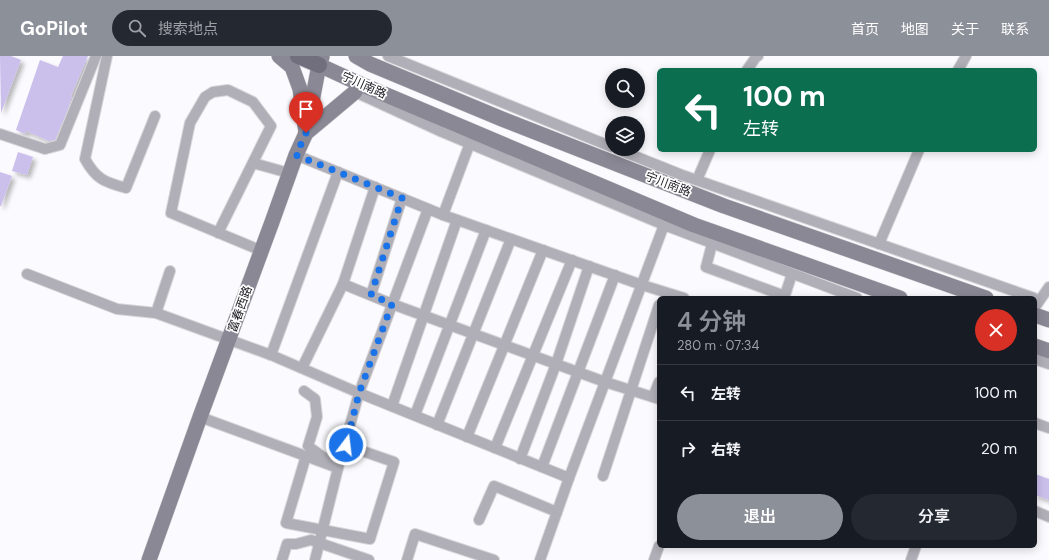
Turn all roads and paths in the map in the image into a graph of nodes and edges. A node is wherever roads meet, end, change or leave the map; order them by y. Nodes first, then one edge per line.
1 (96, 56) edge
2 (107, 56) edge
3 (279, 56) edge
4 (298, 56) edge
5 (356, 56) edge
6 (388, 56) edge
7 (758, 56) edge
8 (966, 56) edge
9 (321, 60) edge
10 (368, 60) edge
11 (748, 68) edge
12 (959, 68) edge
13 (356, 88) junction
14 (155, 116) dead end
15 (306, 133) junction
16 (0, 134) edge
17 (470, 143) junction
18 (605, 144) edge
19 (709, 152) edge
20 (918, 152) edge
21 (296, 155) junction
22 (636, 156) edge
23 (253, 163) junction
24 (338, 172) junction
25 (290, 173) junction
26 (697, 180) junction
27 (375, 187) junction
28 (402, 198) junction
29 (428, 209) junction
30 (443, 215) junction
31 (457, 220) junction
32 (664, 225) junction
33 (486, 230) junction
34 (218, 233) junction
35 (511, 239) junction
36 (712, 244) junction
37 (879, 244) junction
38 (543, 250) junction
39 (262, 251) junction
40 (572, 260) junction
41 (588, 266) junction
42 (170, 271) dead end
43 (27, 274) dead end
44 (792, 274) junction
45 (615, 275) junction
46 (343, 284) junction
47 (642, 285) junction
48 (1049, 287) edge
49 (371, 295) junction
50 (662, 295) edge
51 (782, 296) edge
52 (785, 296) edge
53 (852, 296) edge
54 (894, 296) edge
55 (980, 296) edge
56 (1025, 296) edge
57 (1039, 301) edge
58 (392, 304) junction
59 (657, 311) edge
60 (156, 313) junction
61 (423, 315) junction
62 (1037, 316) edge
63 (1049, 320) edge
64 (449, 325) junction
65 (473, 334) junction
66 (229, 339) junction
67 (504, 345) junction
68 (1037, 347) edge
69 (1049, 351) edge
70 (272, 355) junction
71 (532, 355) junction
72 (1037, 361) edge
73 (556, 364) junction
74 (1049, 364) edge
75 (302, 368) junction
76 (578, 372) junction
77 (605, 382) junction
78 (631, 390) junction
79 (304, 391) dead end
80 (359, 393) junction
81 (656, 398) edge
82 (392, 406) junction
83 (415, 415) junction
84 (200, 417) junction
85 (1037, 424) edge
86 (437, 425) junction
87 (1049, 428) edge
88 (467, 437) junction
89 (346, 445) junction
90 (494, 448) junction
91 (306, 456) junction
92 (520, 458) junction
93 (338, 468) junction
94 (542, 468) junction
95 (603, 476) dead end
96 (569, 478) junction
97 (557, 512) junction
98 (1037, 512) edge
99 (1049, 517) edge
100 (479, 520) dead end
101 (323, 531) junction
102 (320, 544) junction
103 (658, 548) edge
104 (915, 548) edge
105 (149, 560) edge
106 (282, 560) edge
107 (315, 560) edge
108 (369, 560) edge
109 (407, 560) edge
110 (494, 560) edge
111 (540, 560) edge
112 (654, 560) edge
113 (912, 560) edge

1 - 16 street
2 - 14 street
3 - 15 main road
4 - 9 main road
5 - 10 main road, 宁川南路
6 - 18 street
7 - 11 street
8 - 12 street
9 - 13 main road, 宁川南路
9 - 15 main road, 富春西路
10 - 55 main road, 宁川南路
13 - 15 main road
13 - 17 street
13 - 54 main road, 宁川南路
15 - 21 main road, 富春西路
17 - 30 street
17 - 32 street
19 - 26 street
20 - 37 street
21 - 24 street
21 - 25 main road, 富春西路
22 - 26 street
23 - 25 street
23 - 34 street
23 - 34 street
24 - 27 street
24 - 70 street
25 - 39 main road, 富春西路
26 - 37 street
27 - 28 street
27 - 46 street
28 - 29 street
28 - 49 street
29 - 30 street
29 - 58 street
30 - 31 street
31 - 33 street
31 - 61 street
32 - 36 street
32 - 47 street
33 - 35 street
33 - 64 street
34 - 39 street
35 - 38 street
35 - 65 street
36 - 44 street
36 - 51 street
37 - 56 street
38 - 40 street
38 - 67 street
39 - 66 main road, 富春西路
40 - 41 street
40 - 71 street
41 - 45 street
41 - 73 street
42 - 60 street
43 - 60 street
44 - 52 street
44 - 53 street
45 - 47 street
45 - 76 street
46 - 49 street
46 - 75 street
47 - 50 street
47 - 77 street
48 - 57 street
49 - 58 street
58 - 61 street
58 - 80 street
59 - 78 street
60 - 66 street
61 - 64 street
61 - 82 street
62 - 63 main road
64 - 65 street
64 - 83 street
65 - 67 street
65 - 86 street
66 - 70 street
66 - 84 main road, 富春西路
67 - 71 street
67 - 88 street
68 - 69 main road
70 - 75 street
71 - 73 street
71 - 90 street
72 - 74 street
73 - 76 street
73 - 92 street
75 - 80 street
76 - 77 street
76 - 94 street
77 - 78 street
77 - 96 street
78 - 81 street
78 - 95 street
79 - 93 street
80 - 82 street
80 - 89 street
82 - 83 street
83 - 86 street
84 - 91 street
84 - 105 main road, 富春西路
85 - 87 street
86 - 88 street
88 - 90 street
89 - 93 street
89 - 101 street
90 - 92 street
91 - 93 street
91 - 101 street
92 - 94 street
93 - 101 street
94 - 96 street
96 - 97 street
97 - 100 street
97 - 111 street
98 - 99 street
101 - 102 street
102 - 106 street
102 - 107 street
102 - 108 street
103 - 112 street
104 - 113 street
109 - 110 street

